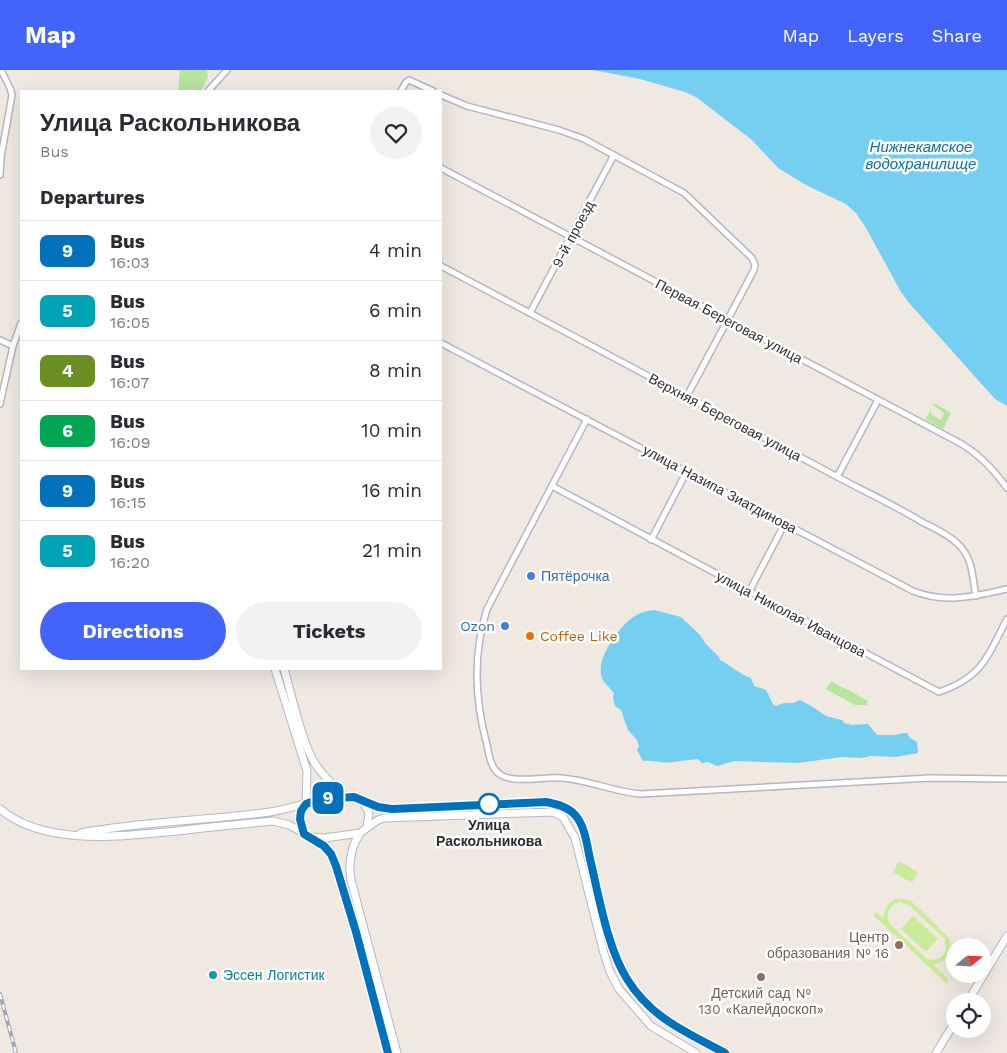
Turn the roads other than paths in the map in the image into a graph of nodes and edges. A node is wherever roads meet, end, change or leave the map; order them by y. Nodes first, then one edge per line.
1 (1, 70) edge
2 (227, 70) edge
3 (209, 90) edge
4 (402, 90) edge
5 (431, 90) edge
6 (442, 95) edge
7 (614, 154) junction
8 (442, 169) edge
9 (0, 175) edge
10 (571, 238) junction
11 (442, 267) edge
12 (530, 313) junction
13 (728, 320) junction
14 (20, 326) edge
15 (0, 340) edge
16 (442, 344) edge
17 (12, 346) junction
18 (687, 396) junction
19 (878, 400) junction
20 (0, 404) edge
21 (588, 419) junction
22 (687, 471) junction
23 (837, 477) junction
24 (552, 486) junction
25 (1007, 488) edge
26 (785, 523) junction
27 (651, 540) junction
28 (1007, 589) edge
29 (749, 592) junction
30 (976, 596) junction
31 (1007, 619) edge
32 (275, 670) edge
33 (284, 670) edge
34 (1007, 779) edge
35 (346, 797) junction
36 (362, 800) junction
37 (306, 804) junction
38 (0, 809) edge
39 (367, 828) junction
40 (360, 833) junction
41 (73, 834) junction
42 (308, 835) junction
43 (1007, 936) edge
44 (973, 993) edge
45 (946, 1037) edge
46 (388, 1053) edge
47 (397, 1053) edge
48 (696, 1053) edge
49 (725, 1053) edge
50 (936, 1053) edge

1 - 9 street
2 - 3 street
4 - 5 street
6 - 7 street
7 - 10 street, 9-й проезд
7 - 13 street
8 - 10 street, Первая Береговая улица
10 - 12 street, 9-й проезд
10 - 13 street, Первая Береговая улица
11 - 12 street, Верхняя Береговая улица
12 - 18 street, Верхняя Береговая улица
13 - 18 street
13 - 19 street, Первая Береговая улица
14 - 17 street
15 - 17 street
16 - 21 street, улица Назипа Зиатдинова
17 - 20 street
18 - 23 street, Верхняя Береговая улица
19 - 23 street
19 - 25 street, Первая Береговая улица
21 - 22 street, улица Назипа Зиатдинова
21 - 24 street
22 - 26 street, улица Назипа Зиатдинова
22 - 27 street
23 - 30 street, Верхняя Береговая улица
24 - 27 street, улица Николая Иванцова
24 - 34 street
26 - 29 street
26 - 30 street, улица Назипа Зиатдинова
27 - 29 street, улица Николая Иванцова
28 - 30 street, улица Назипа Зиатдинова
29 - 31 street, улица Николая Иванцова
32 - 37 main road
33 - 35 main road
35 - 36 main road
35 - 37 main road
36 - 39 main road
36 - 49 main road
37 - 41 main road
37 - 42 main road
38 - 41 main road
39 - 40 main road
39 - 48 main road
40 - 42 main road
40 - 47 main road
41 - 42 main road
42 - 46 main road
43 - 44 main road
45 - 50 main road

